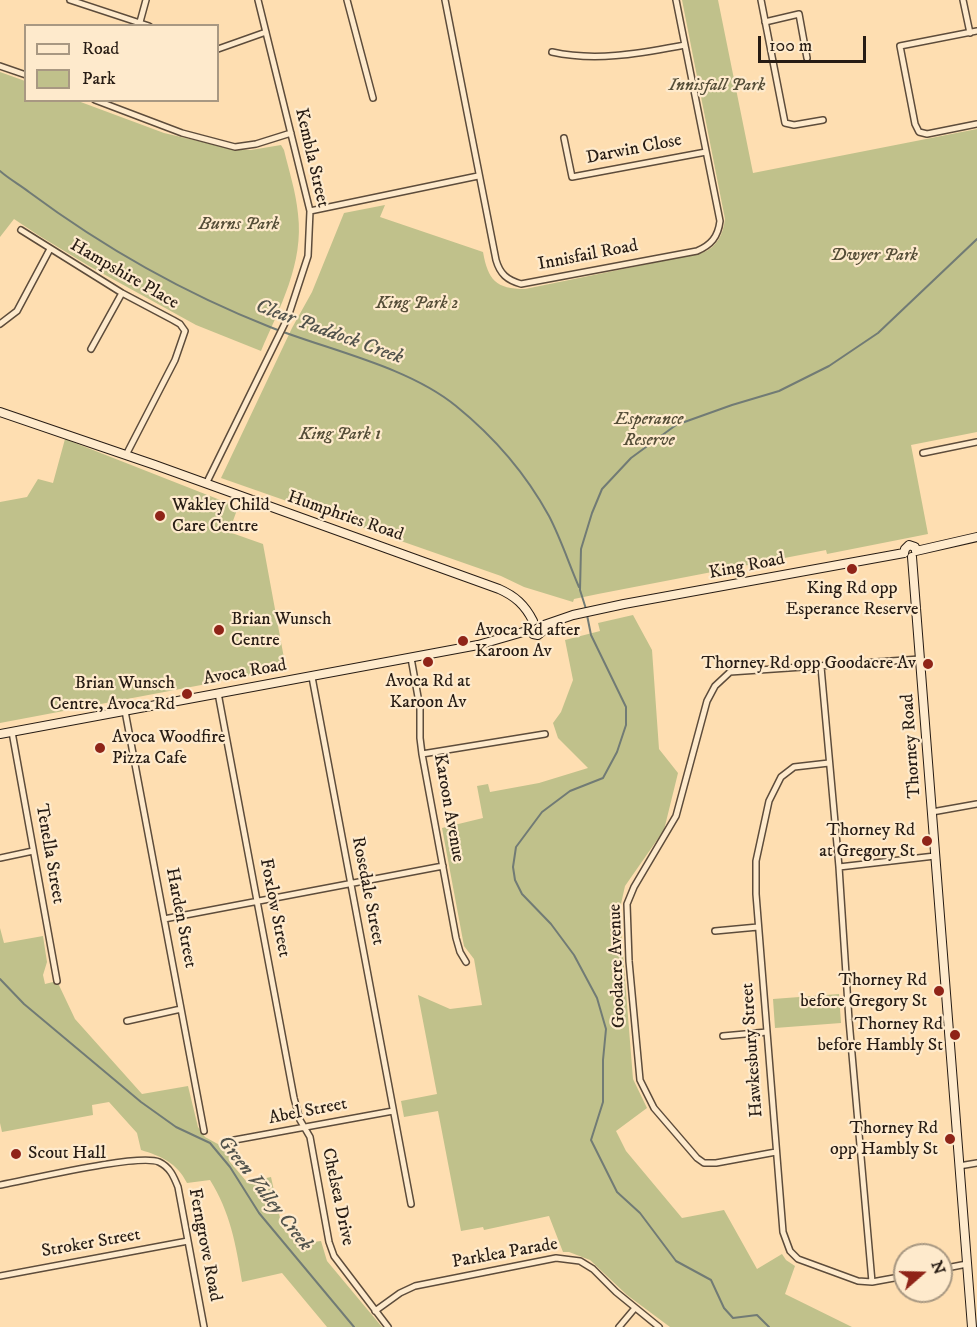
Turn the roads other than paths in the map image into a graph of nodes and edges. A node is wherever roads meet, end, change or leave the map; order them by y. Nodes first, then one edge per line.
1 (70, 0) edge
2 (146, 0) edge
3 (258, 0) edge
4 (347, 0) edge
5 (445, 0) edge
6 (676, 0) edge
7 (760, 0) edge
8 (963, 0) edge
9 (140, 22) junction
10 (765, 22) junction
11 (144, 24) edge
12 (977, 31) edge
13 (266, 32) junction
14 (970, 33) junction
15 (685, 45) junction
16 (219, 49) edge
17 (552, 52) dead end
18 (807, 58) dead end
19 (0, 66) edge
20 (24, 74) edge
21 (373, 98) dead end
22 (99, 102) edge
23 (823, 120) dead end
24 (977, 124) edge
25 (291, 133) junction
26 (564, 138) dead end
27 (706, 152) junction
28 (478, 176) junction
29 (310, 210) junction
30 (21, 230) dead end
31 (50, 249) junction
32 (122, 293) junction
33 (0, 324) edge
34 (92, 349) dead end
35 (0, 412) edge
36 (977, 442) edge
37 (923, 453) dead end
38 (126, 455) junction
39 (206, 484) junction
40 (977, 537) edge
41 (914, 554) junction
42 (595, 611) joint
43 (533, 621) junction
44 (544, 625) junction
45 (530, 630) junction
46 (411, 658) junction
47 (920, 659) junction
48 (821, 668) junction
49 (312, 677) junction
50 (218, 693) junction
51 (125, 711) junction
52 (12, 732) junction
53 (0, 734) edge
54 (545, 734) dead end
55 (422, 754) junction
56 (829, 763) junction
57 (977, 804) edge
58 (932, 812) junction
59 (33, 851) junction
60 (935, 856) junction
61 (0, 858) edge
62 (443, 866) junction
63 (839, 867) junction
64 (350, 884) junction
65 (258, 901) junction
66 (164, 919) junction
67 (758, 927) junction
68 (715, 932) dead end
69 (466, 962) dead end
70 (57, 981) dead end
71 (181, 1009) junction
72 (127, 1021) dead end
73 (766, 1032) junction
74 (723, 1036) dead end
75 (393, 1111) junction
76 (304, 1128) junction
77 (204, 1131) dead end
78 (229, 1142) dead end
79 (776, 1152) junction
80 (977, 1163) edge
81 (959, 1166) junction
82 (0, 1185) edge
83 (411, 1204) dead end
84 (188, 1242) junction
85 (967, 1264) junction
86 (953, 1267) edge
87 (0, 1276) edge
88 (893, 1278) edge
89 (872, 1282) junction
90 (636, 1308) junction
91 (375, 1311) junction
92 (204, 1327) edge
93 (388, 1327) edge
94 (619, 1327) edge
95 (659, 1327) edge
96 (972, 1327) edge

1 - 9 street
2 - 9 street
3 - 13 street, Kembla Street
4 - 21 street
5 - 28 street, Innisfail Road
6 - 15 street, Innisfail Road
7 - 10 street
8 - 14 street
9 - 11 street
10 - 18 street
10 - 23 street
12 - 14 street
13 - 16 street
13 - 25 street, Kembla Street
14 - 24 street
15 - 17 street
15 - 27 street, Innisfail Road
19 - 20 street
22 - 25 street
25 - 29 street, Kembla Street
26 - 27 street, Darwin Close
27 - 28 street, Innisfail Road
28 - 29 street
29 - 39 street, Kembla Street
30 - 31 street, Hampshire Place
31 - 32 street, Hampshire Place
31 - 33 street
32 - 34 street
32 - 38 street, Hampshire Place
35 - 38 street, Humphries Road
36 - 37 street
38 - 39 street, Humphries Road
39 - 43 street, Humphries Road
40 - 41 street
41 - 42 street, King Road
41 - 47 street, Thorney Road
42 - 44 street, Avoca Road
43 - 44 street
43 - 45 street
44 - 45 street, Avoca Road
45 - 46 street, Avoca Road
46 - 49 street, Avoca Road
46 - 55 street, Karoon Avenue
47 - 48 street, Goodacre Avenue
47 - 58 street, Thorney Road
48 - 56 street
48 - 79 street, Goodacre Avenue
49 - 50 street, Avoca Road
49 - 64 street, Rosedale Street
50 - 51 street, Avoca Road
50 - 65 street, Foxlow Street
51 - 52 street, Avoca Road
51 - 66 street, Harden Street
52 - 53 street, Avoca Road
52 - 59 street, Tenella Street
54 - 55 street
55 - 62 street, Karoon Avenue
56 - 63 street
56 - 67 street, Hawkesbury Street
57 - 58 street
58 - 60 street, Thorney Road
59 - 61 street
59 - 70 street, Tenella Street
60 - 63 street
60 - 81 street, Thorney Road
62 - 64 street
62 - 69 street, Karoon Avenue
63 - 89 street
64 - 65 street
64 - 75 street, Rosedale Street
65 - 66 street
65 - 76 street, Foxlow Street
66 - 71 street, Harden Street
67 - 68 street
67 - 73 street, Hawkesbury Street
71 - 72 street
71 - 77 street, Harden Street
73 - 74 street
73 - 79 street, Hawkesbury Street
75 - 76 street, Abel Street
75 - 83 street, Rosedale Street
76 - 78 street, Abel Street
76 - 91 street, Chelsea Drive
79 - 89 street, Hawkesbury Street
80 - 81 street
81 - 85 street, Thorney Road
82 - 84 street, Ferngrove Road
84 - 87 street, Stroker Street
84 - 92 street, Ferngrove Road
85 - 86 street
85 - 96 street, Thorney Road
88 - 89 street, Hawkesbury Street
90 - 91 street, Parklea Parade
90 - 94 street
90 - 95 street, Parklea Parade
91 - 93 street, Chelsea Drive

